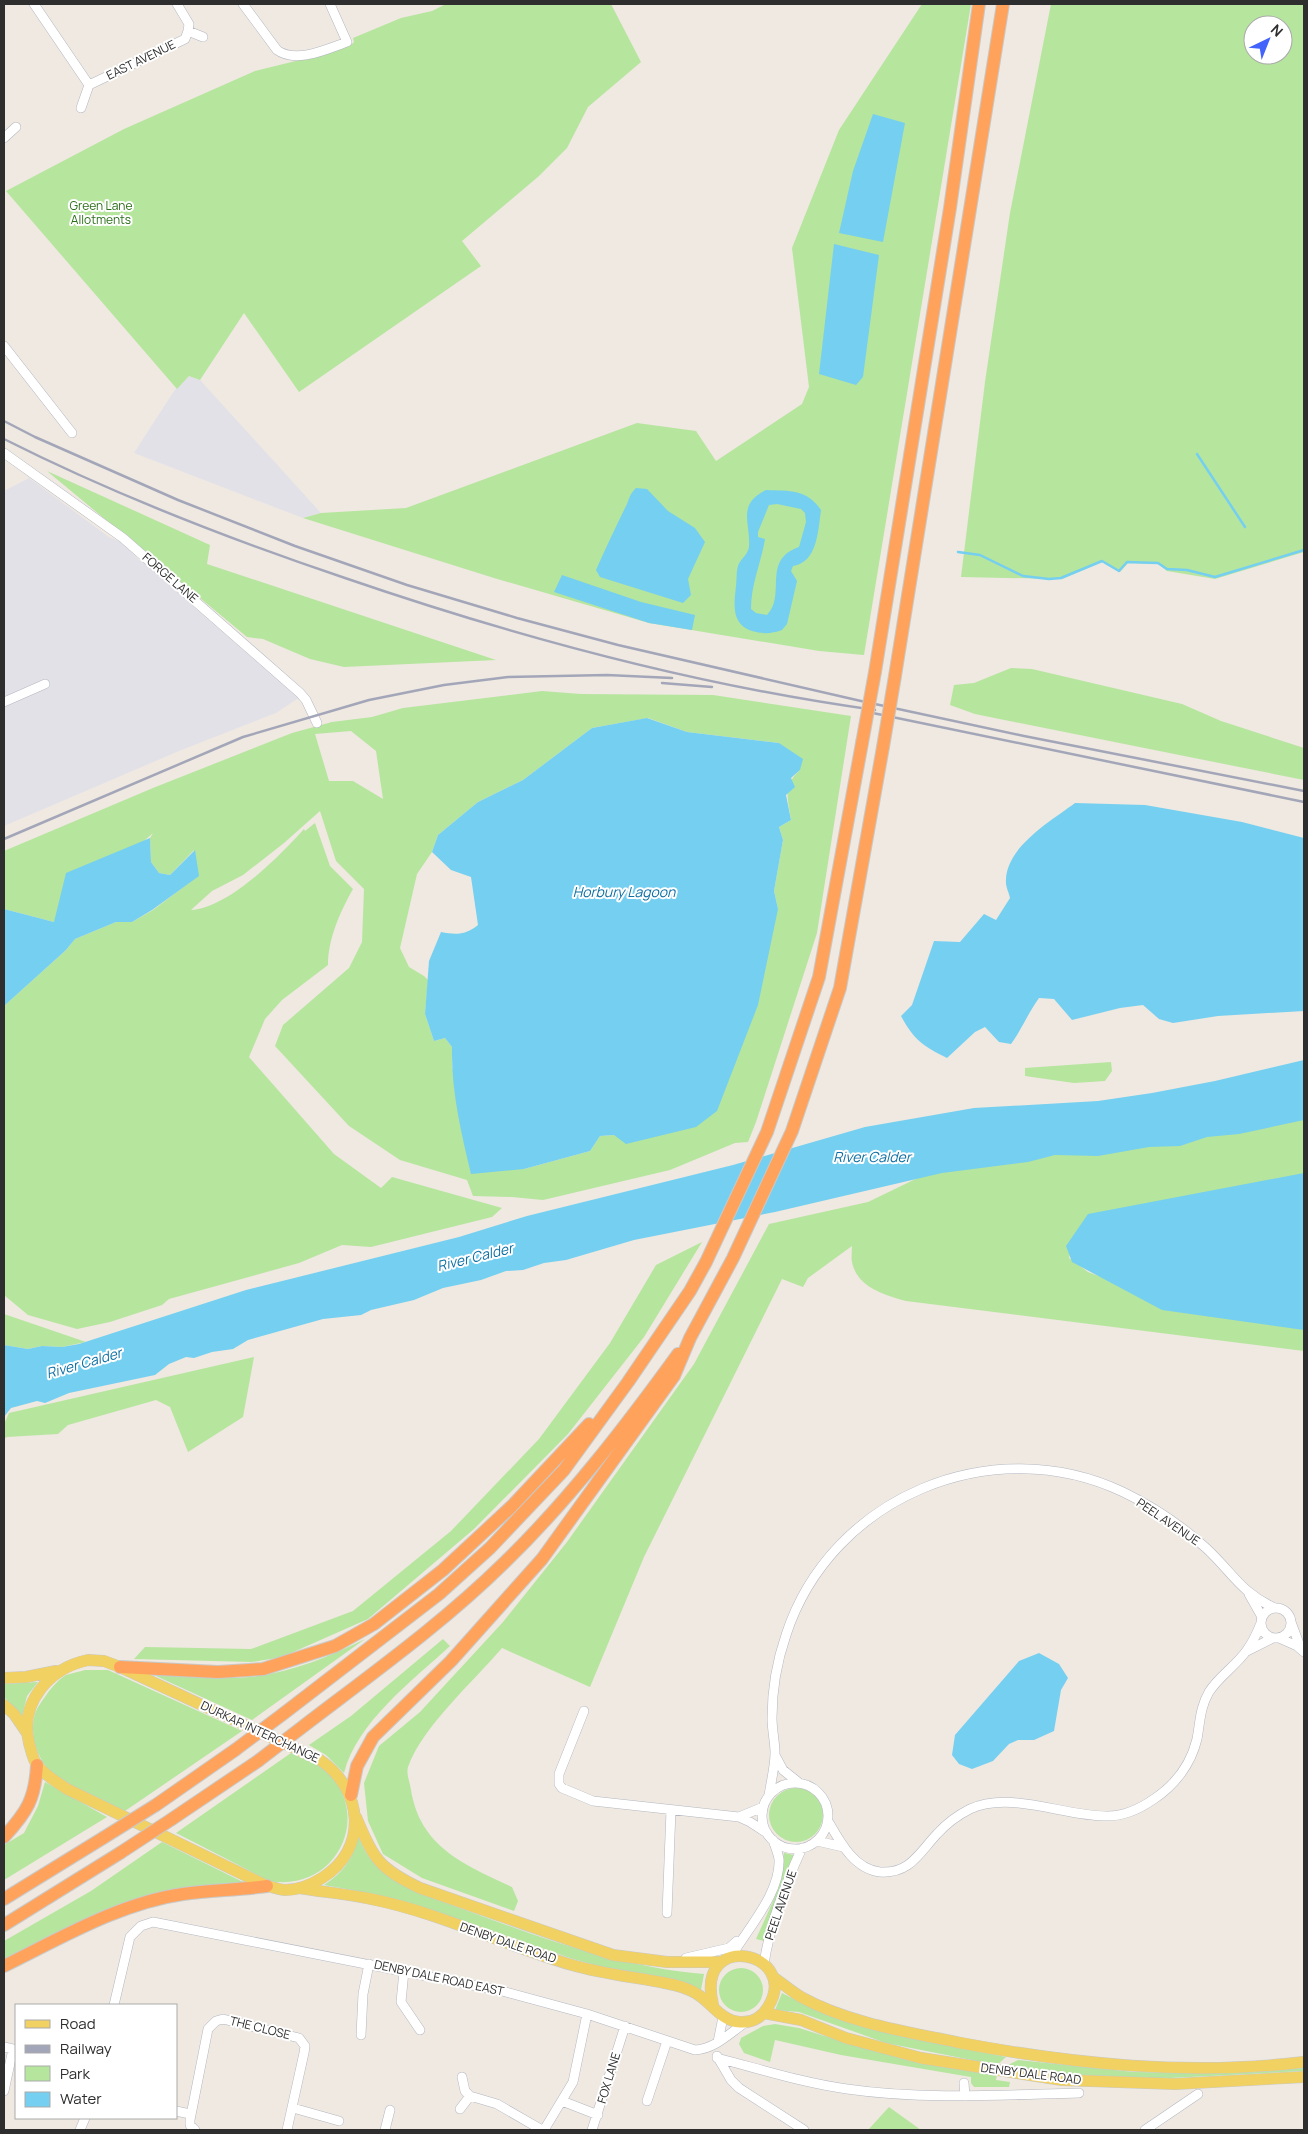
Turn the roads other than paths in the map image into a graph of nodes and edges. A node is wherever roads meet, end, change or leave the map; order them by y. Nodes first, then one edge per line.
1 (34, 4) edge
2 (177, 4) edge
3 (243, 4) edge
4 (330, 4) edge
5 (979, 4) edge
6 (1003, 4) edge
7 (188, 32) junction
8 (203, 37) dead end
9 (89, 85) junction
10 (81, 108) dead end
11 (16, 127) dead end
12 (4, 138) edge
13 (4, 346) edge
14 (72, 433) dead end
15 (4, 453) edge
16 (45, 684) dead end
17 (4, 702) edge
18 (317, 723) dead end
19 (690, 1338) junction
20 (628, 1382) junction
21 (1248, 1594) junction
22 (1275, 1608) junction
23 (1262, 1620) junction
24 (1291, 1622) junction
25 (1276, 1638) junction
26 (1303, 1650) edge
27 (1247, 1651) junction
28 (120, 1667) junction
29 (61, 1670) junction
30 (4, 1678) edge
31 (4, 1705) edge
32 (584, 1711) dead end
33 (26, 1733) junction
34 (775, 1755) junction
35 (36, 1765) junction
36 (798, 1782) junction
37 (351, 1795) junction
38 (769, 1795) junction
39 (763, 1807) junction
40 (671, 1810) junction
41 (355, 1813) junction
42 (739, 1817) junction
43 (828, 1821) junction
44 (4, 1837) edge
45 (770, 1837) junction
46 (817, 1841) junction
47 (843, 1847) junction
48 (802, 1848) junction
49 (267, 1886) junction
50 (299, 1888) junction
51 (4, 1899) edge
52 (666, 1912) dead end
53 (4, 1925) edge
54 (743, 1937) junction
55 (726, 1959) junction
56 (667, 1962) junction
57 (369, 1964) junction
58 (764, 1964) junction
59 (4, 1966) edge
60 (404, 1971) junction
61 (773, 1977) junction
62 (114, 2004) edge
63 (712, 2005) junction
64 (587, 2014) junction
65 (764, 2014) junction
66 (723, 2017) junction
67 (746, 2022) junction
68 (625, 2026) junction
69 (420, 2030) dead end
70 (361, 2035) dead end
71 (667, 2042) junction
72 (716, 2044) junction
73 (4, 2047) edge
74 (717, 2058) junction
75 (1304, 2062) edge
76 (462, 2077) dead end
77 (1304, 2077) edge
78 (964, 2083) dead end
79 (4, 2091) edge
80 (1078, 2093) dead end
81 (1198, 2094) dead end
82 (470, 2096) junction
83 (965, 2096) junction
84 (562, 2101) junction
85 (647, 2101) dead end
86 (293, 2108) junction
87 (460, 2109) dead end
88 (390, 2110) dead end
89 (178, 2111) edge
90 (190, 2114) junction
91 (598, 2115) junction
92 (339, 2121) dead end
93 (195, 2130) edge
94 (287, 2130) edge
95 (385, 2130) edge
96 (543, 2130) edge
97 (592, 2130) edge
98 (804, 2130) edge
99 (1145, 2130) edge

1 - 9 street
2 - 7 street
3 - 4 street
5 - 20 highway, bridge
6 - 19 highway, bridge
7 - 8 street
7 - 9 street, EAST AVENUE
9 - 10 street
11 - 12 street
13 - 14 street
15 - 18 street, FORGE LANE
16 - 17 street
19 - 37 highway
19 - 53 highway, bridge
20 - 28 highway
20 - 51 highway, bridge
21 - 22 street, PEEL AVENUE
21 - 23 street, PEEL AVENUE
21 - 34 street, PEEL AVENUE
22 - 23 street
22 - 24 street, PEEL AVENUE
23 - 25 street, PEEL AVENUE
23 - 27 street
24 - 25 street
24 - 26 street, PEEL AVENUE
25 - 26 street, PEEL AVENUE
25 - 27 street
27 - 47 street
28 - 29 main road, DURKAR INTERCHANGE
28 - 37 main road, DURKAR INTERCHANGE
29 - 30 main road
29 - 33 main road, DURKAR INTERCHANGE
31 - 33 main road
32 - 40 street
33 - 35 main road, DURKAR INTERCHANGE
34 - 36 street
34 - 38 street, PEEL AVENUE
35 - 44 highway
35 - 49 main road, DURKAR INTERCHANGE
36 - 38 street
36 - 43 street
37 - 41 main road, DURKAR INTERCHANGE
38 - 39 street
39 - 42 street
39 - 45 street
40 - 42 street
40 - 52 street
41 - 50 main road, DURKAR INTERCHANGE
41 - 56 main road, DENBY DALE ROAD
42 - 45 street
43 - 46 street
43 - 47 street
45 - 48 street
45 - 54 street, PEEL AVENUE
46 - 47 street
46 - 48 street
48 - 58 street, PEEL AVENUE
49 - 50 main road, DURKAR INTERCHANGE
49 - 59 highway
50 - 63 main road, DENBY DALE ROAD
54 - 55 street, PEEL AVENUE
54 - 56 street
55 - 56 main road, DENBY DALE ROAD
55 - 58 main road, DENBY DALE ROAD
55 - 63 main road
57 - 60 street, DENBY DALE ROAD EAST
57 - 62 street, DENBY DALE ROAD EAST
57 - 70 street
58 - 61 main road, DENBY DALE ROAD
60 - 64 street, DENBY DALE ROAD EAST
60 - 69 street
61 - 65 main road
61 - 75 main road, DENBY DALE ROAD
63 - 66 main road, DENBY DALE ROAD
64 - 68 street, DENBY DALE ROAD EAST
64 - 84 street
65 - 67 main road
65 - 77 main road, DENBY DALE ROAD
66 - 67 main road
66 - 72 street
67 - 72 street, DENBY DALE ROAD EAST
68 - 71 street, DENBY DALE ROAD EAST
68 - 91 street, FOX LANE
71 - 72 street, DENBY DALE ROAD EAST
71 - 85 street
72 - 74 street
73 - 79 street
74 - 83 street
74 - 98 street
76 - 82 street
78 - 83 street
80 - 83 street
81 - 99 street
82 - 87 street
82 - 96 street
84 - 91 street
84 - 96 street
86 - 90 street, THE CLOSE
86 - 92 street
86 - 94 street, THE CLOSE
88 - 95 street
89 - 90 street
90 - 93 street, THE CLOSE
91 - 97 street, FOX LANE

